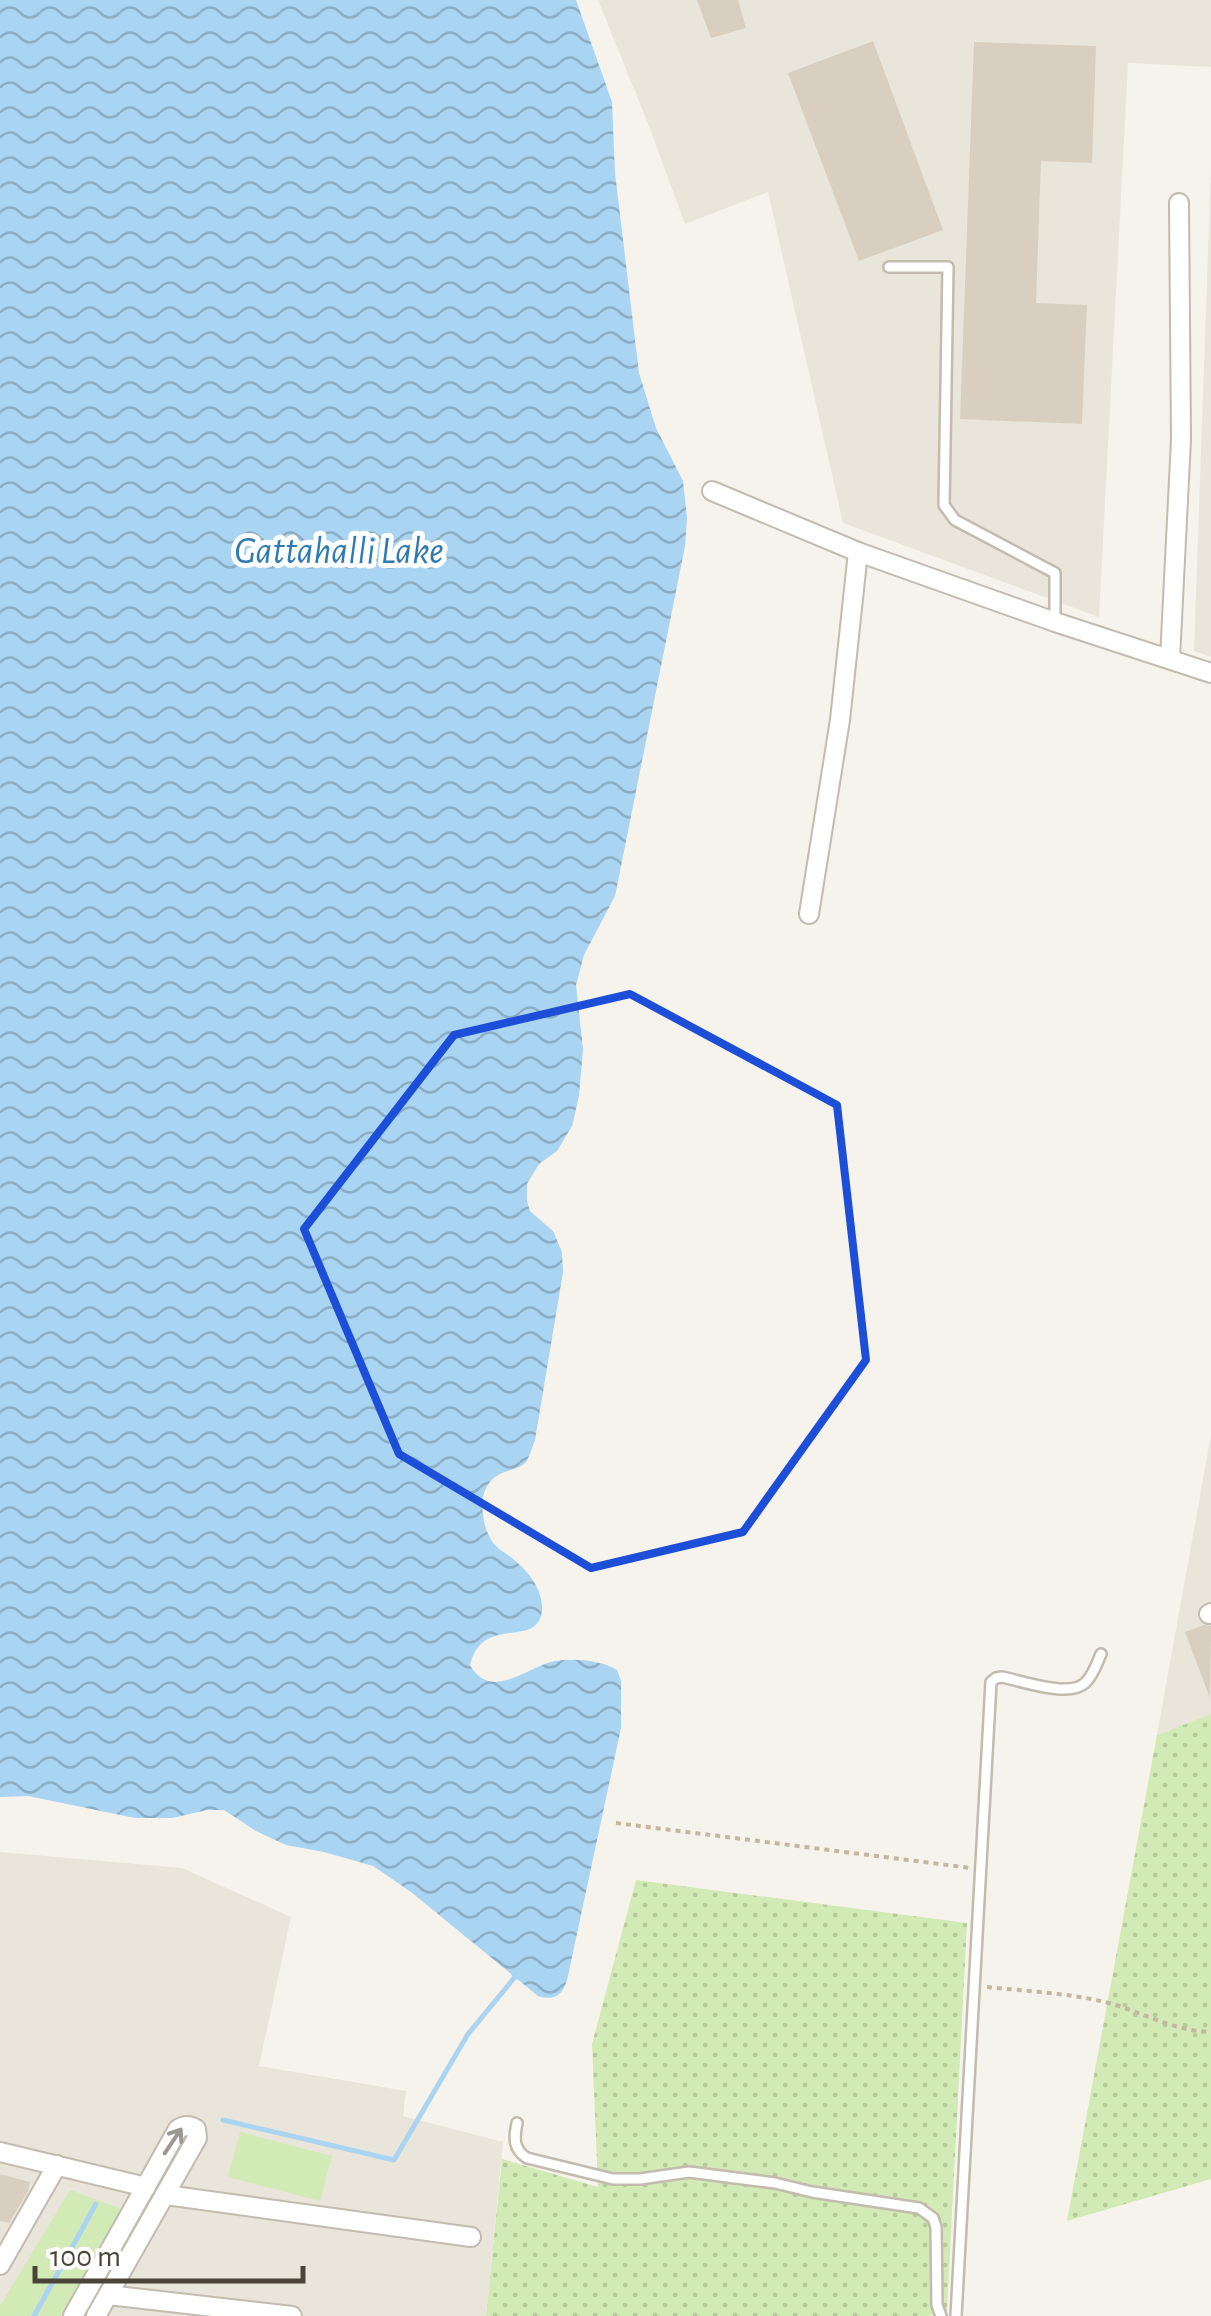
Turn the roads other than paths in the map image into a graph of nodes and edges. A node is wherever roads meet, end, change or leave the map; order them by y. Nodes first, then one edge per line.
1 (1179, 203) dead end
2 (890, 267) dead end
3 (712, 491) dead end
4 (858, 552) junction
5 (1055, 622) junction
6 (1170, 659) junction
7 (1211, 672) edge
8 (809, 914) dead end
9 (1101, 1654) dead end
10 (518, 2124) dead end
11 (0, 2152) edge
12 (57, 2165) junction
13 (146, 2186) junction
14 (166, 2195) junction
15 (471, 2238) dead end
16 (0, 2265) edge
17 (108, 2295) junction
18 (73, 2316) edge
19 (96, 2316) edge
20 (292, 2316) edge
21 (940, 2316) edge
22 (956, 2316) edge

1 - 6 street
2 - 5 lane
3 - 4 street
4 - 5 street
4 - 8 street
5 - 6 street
6 - 7 street
9 - 22 lane
10 - 21 lane
11 - 12 street
12 - 13 street
12 - 16 street
13 -> 14 street
13 - 18 street
14 - 15 street
14 - 17 street
17 - 19 street
17 - 20 street

